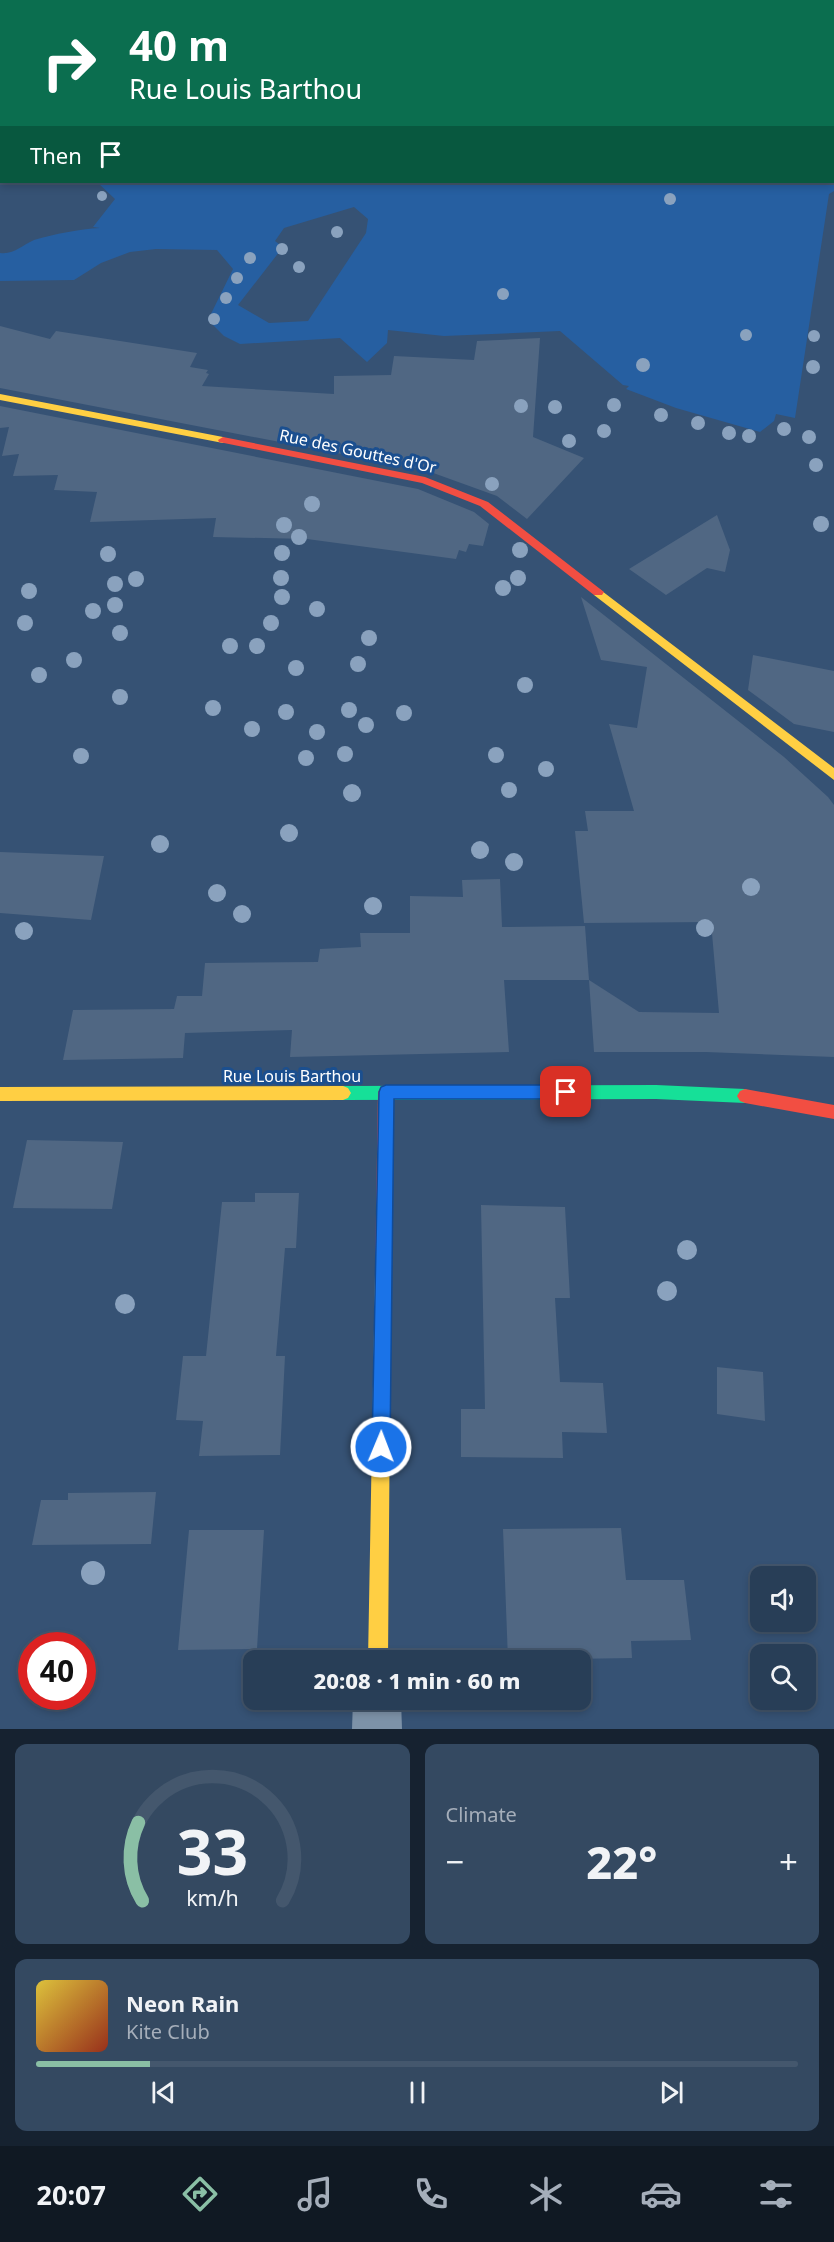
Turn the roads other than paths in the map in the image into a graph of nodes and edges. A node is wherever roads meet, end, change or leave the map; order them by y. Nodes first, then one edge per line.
1 (0, 397) edge
2 (834, 775) edge
3 (386, 1092) junction
4 (0, 1094) edge
5 (834, 1112) edge
6 (378, 1650) edge
7 (377, 1710) edge
8 (377, 1729) edge

1 - 2 street, Rue des Gouttes d'Or
3 - 4 street, Rue Louis Barthou
3 - 5 street, Rue Louis Barthou
3 - 6 street
7 - 8 street

